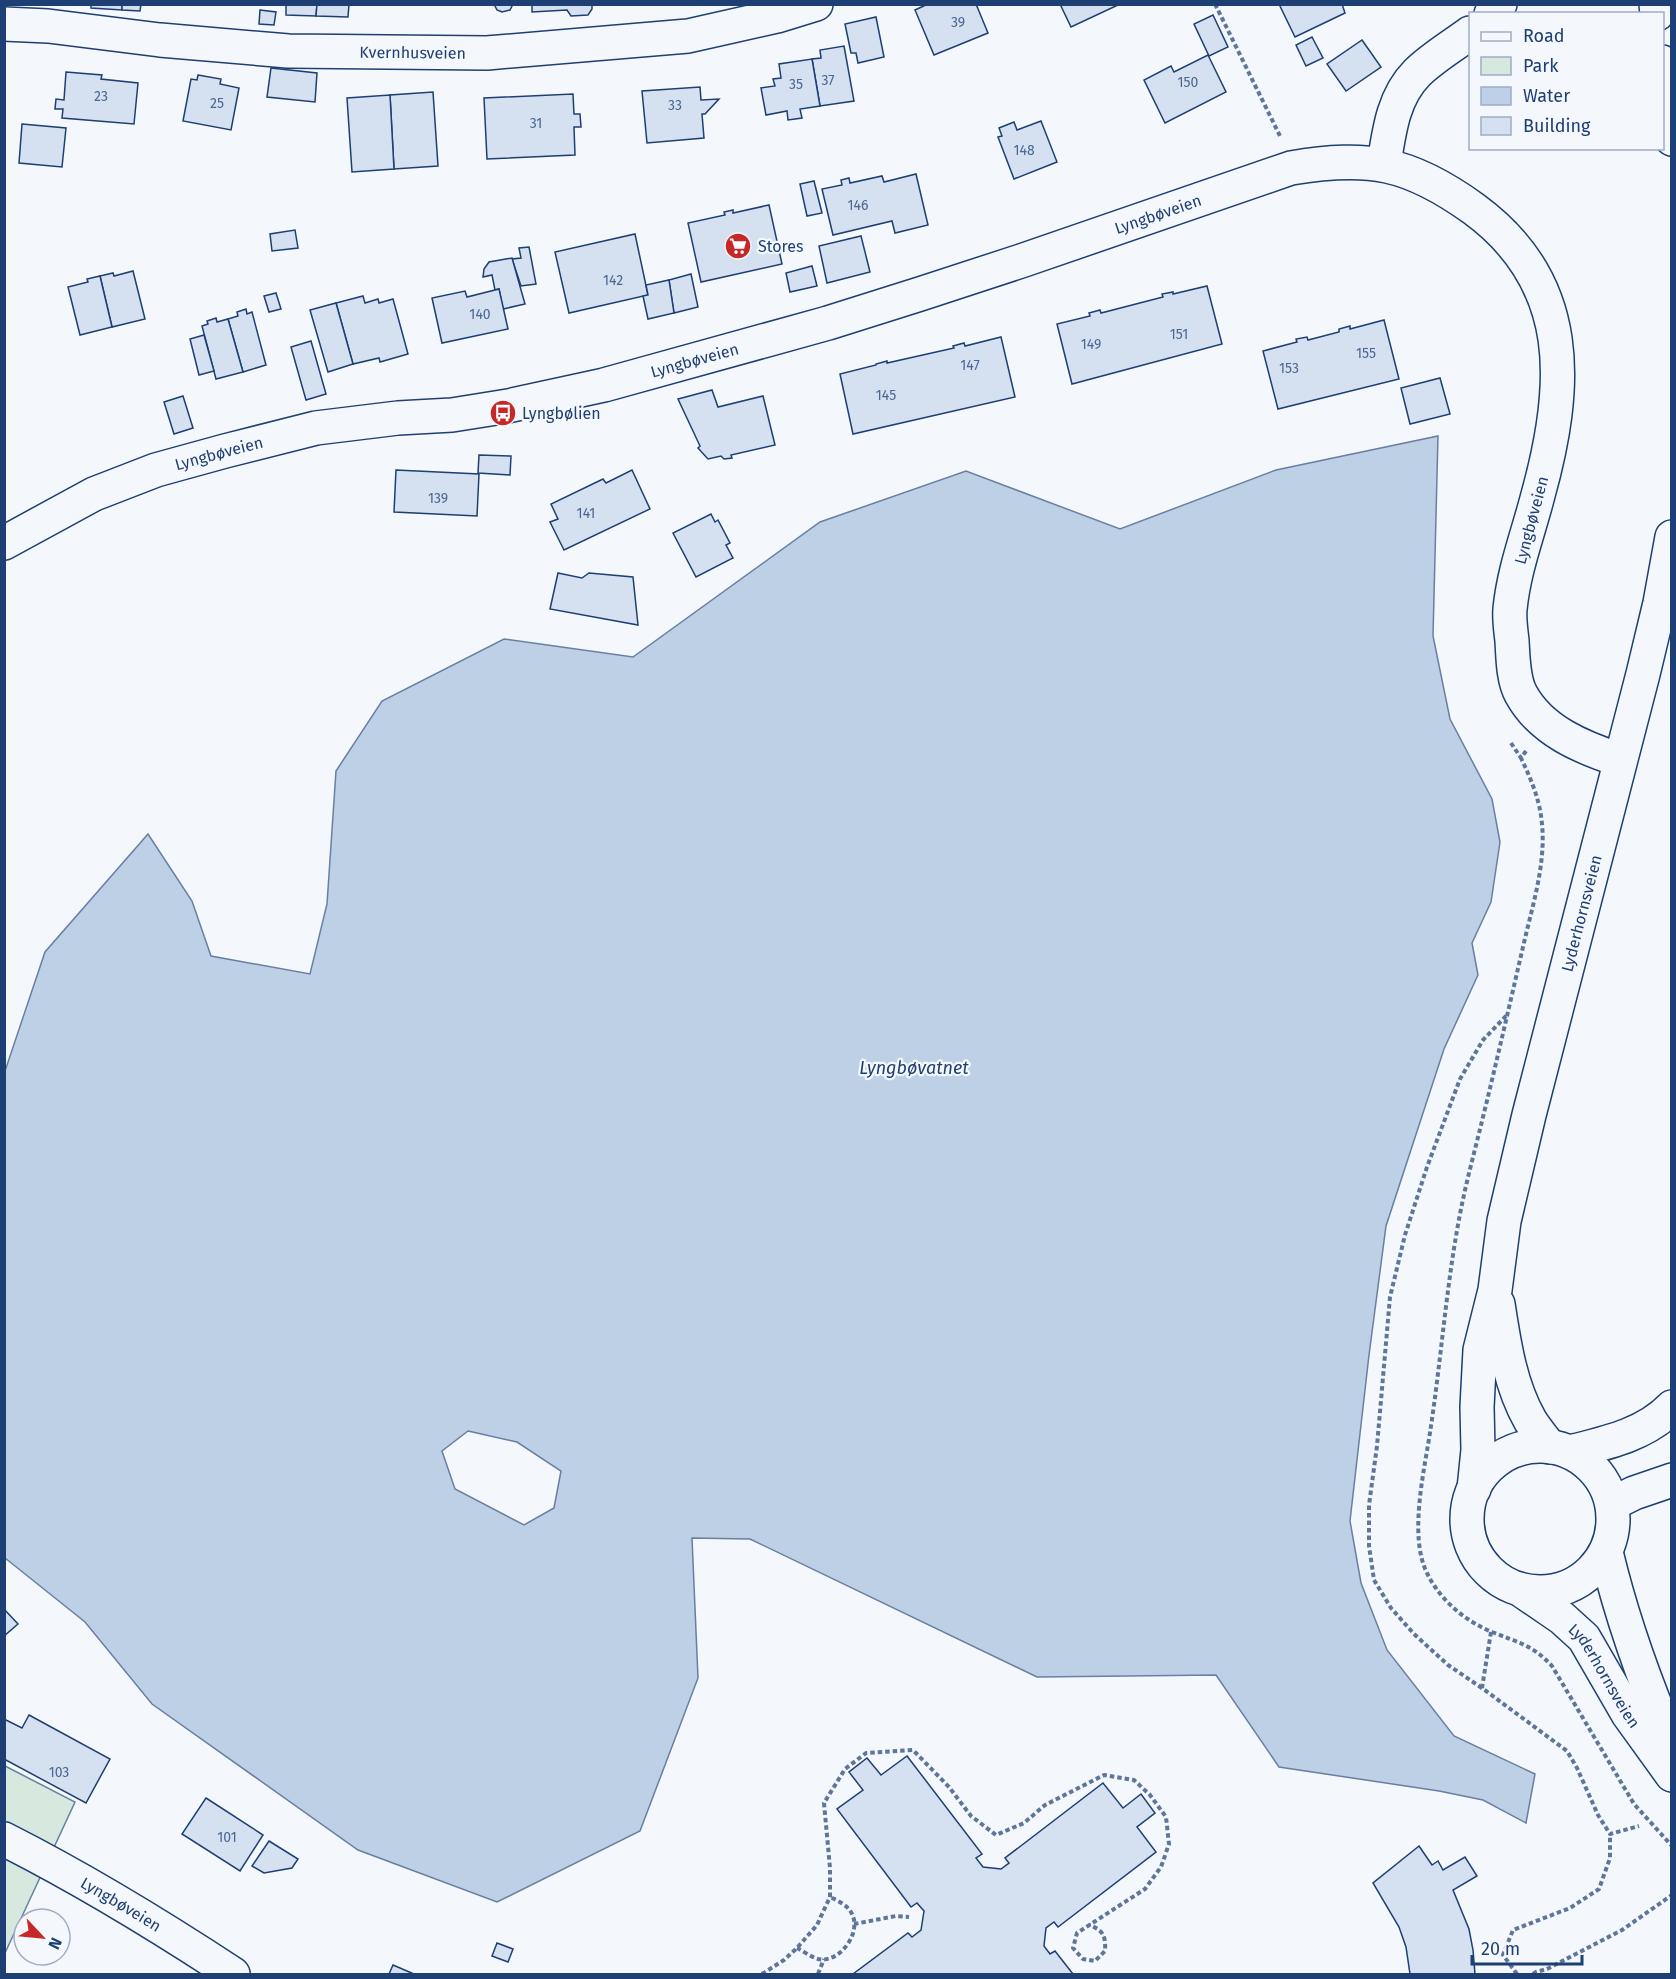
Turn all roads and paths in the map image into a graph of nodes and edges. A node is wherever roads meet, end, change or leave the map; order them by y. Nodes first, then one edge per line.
1 (816, 4) edge
2 (1215, 4) edge
3 (4, 24) edge
4 (1469, 34) edge
5 (1664, 79) edge
6 (1671, 139) edge
7 (1282, 140) dead end
8 (1384, 164) junction
9 (1671, 537) edge
10 (4, 543) edge
11 (1509, 740) dead end
12 (1521, 758) dead end
13 (1620, 760) junction
14 (1508, 1015) dead end
15 (1496, 1290) junction
16 (1671, 1407) edge
17 (1560, 1449) junction
18 (1671, 1480) edge
19 (1474, 1489) junction
20 (1612, 1504) junction
21 (1606, 1552) junction
22 (1521, 1590) junction
23 (1491, 1632) dead end
24 (1482, 1688) junction
25 (1671, 1746) edge
26 (1671, 1775) edge
27 (1639, 1826) dead end
28 (1610, 1834) junction
29 (1663, 1838) dead end
30 (4, 1839) edge
31 (1671, 1846) edge
32 (1671, 1894) edge
33 (830, 1897) junction
34 (909, 1917) dead end
35 (854, 1924) junction
36 (1089, 1924) junction
37 (797, 1948) junction
38 (824, 1959) junction
39 (233, 1974) edge
40 (762, 1974) edge
41 (818, 1974) edge
42 (1517, 1974) edge
43 (1533, 1974) edge

1 - 3 main road, Kvernhusveien
2 - 7 path
4 - 8 main road
5 - 6 main road
8 - 10 main road, Lyngbøveien
8 - 13 main road, Lyngbøveien
9 - 13 main road, Lyderhornsveien
11 - 12 path
13 - 15 main road, Lyderhornsveien
14 - 24 path
15 - 17 main road, Lyderhornsveien
15 - 19 main road, Lyderhornsveien
16 - 17 main road
17 - 19 main road
17 - 20 main road
18 - 20 main road
19 - 22 main road
20 - 21 main road
21 - 22 main road
21 - 25 main road, Lyderhornsveien
22 - 26 main road, Lyderhornsveien
23 - 24 path
24 - 28 path
27 - 28 path
28 - 42 path
29 - 31 path
30 - 39 main road, Lyngbøveien
32 - 43 path
33 - 35 path
33 - 36 path
33 - 37 path
34 - 35 path
35 - 38 path
36 - 36 path
37 - 38 path
37 - 40 path
38 - 41 path

